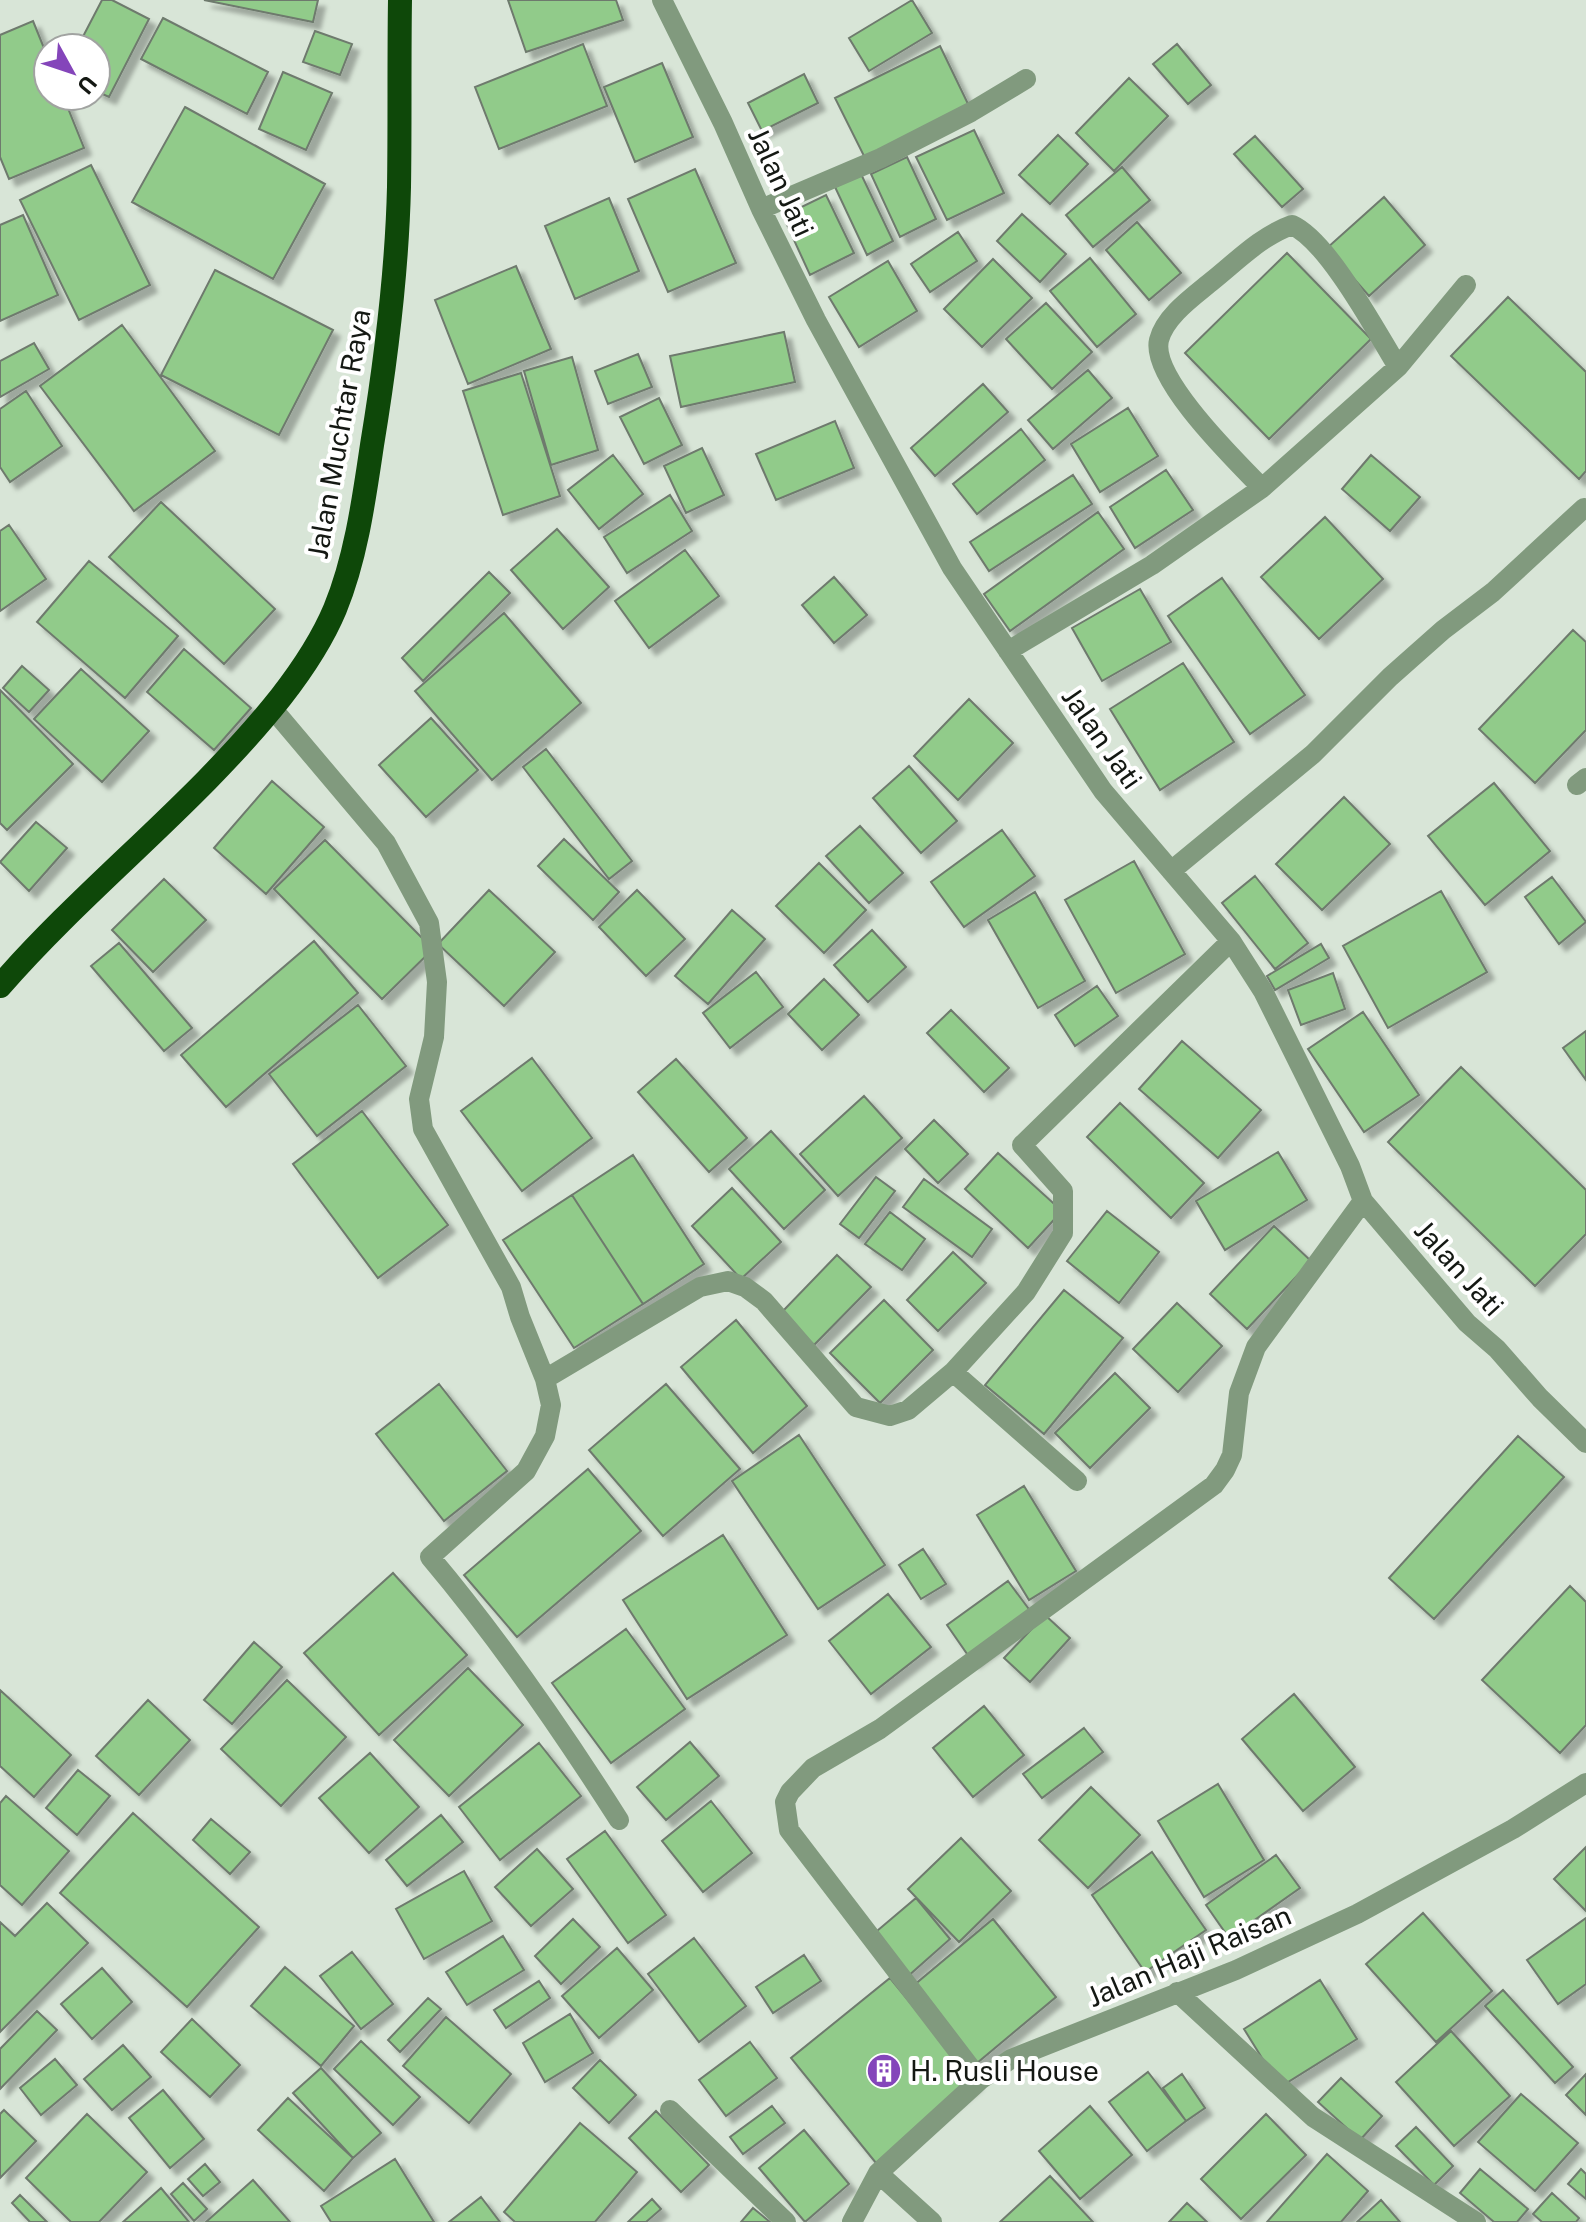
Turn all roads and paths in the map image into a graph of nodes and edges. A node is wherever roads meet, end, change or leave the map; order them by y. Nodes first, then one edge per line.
1 (400, 0) edge
2 (662, 0) edge
3 (1026, 79) dead end
4 (761, 209) junction
5 (1466, 285) dead end
6 (1398, 367) junction
7 (1262, 488) junction
8 (1584, 508) edge
9 (1008, 651) junction
10 (272, 708) junction
11 (1171, 871) junction
12 (1231, 941) junction
13 (0, 986) edge
14 (1363, 1201) junction
15 (953, 1372) junction
16 (545, 1379) junction
17 (1586, 1443) edge
18 (1077, 1481) dead end
19 (1586, 1783) edge
20 (619, 1820) dead end
21 (1177, 1992) junction
22 (980, 2080) junction
23 (670, 2110) dead end
24 (878, 2173) junction
25 (786, 2222) edge
26 (852, 2222) edge
27 (932, 2222) edge
28 (1476, 2222) edge

1 - 10 highway, Jalan Muchtar Raya
2 - 4 street, Jalan Jati
3 - 4 street
4 - 9 street, Jalan Jati
5 - 6 street
6 - 7 street
6 - 7 street
7 - 9 street
8 - 11 street
9 - 11 street, Jalan Jati
10 - 13 highway, Jalan Muchtar Raya
10 - 16 street
11 - 12 street, Jalan Jati
12 - 14 street, Jalan Jati
12 - 15 street
14 - 17 street, Jalan Jati
14 - 22 street
15 - 16 street
15 - 18 street
16 - 20 street
19 - 21 street, Jalan Haji Raisan
21 - 22 street, Jalan Haji Raisan
21 - 28 street
22 - 24 street, Jalan Haji Raisan
23 - 25 street
24 - 26 street, Jalan Haji Raisan
24 - 27 street

